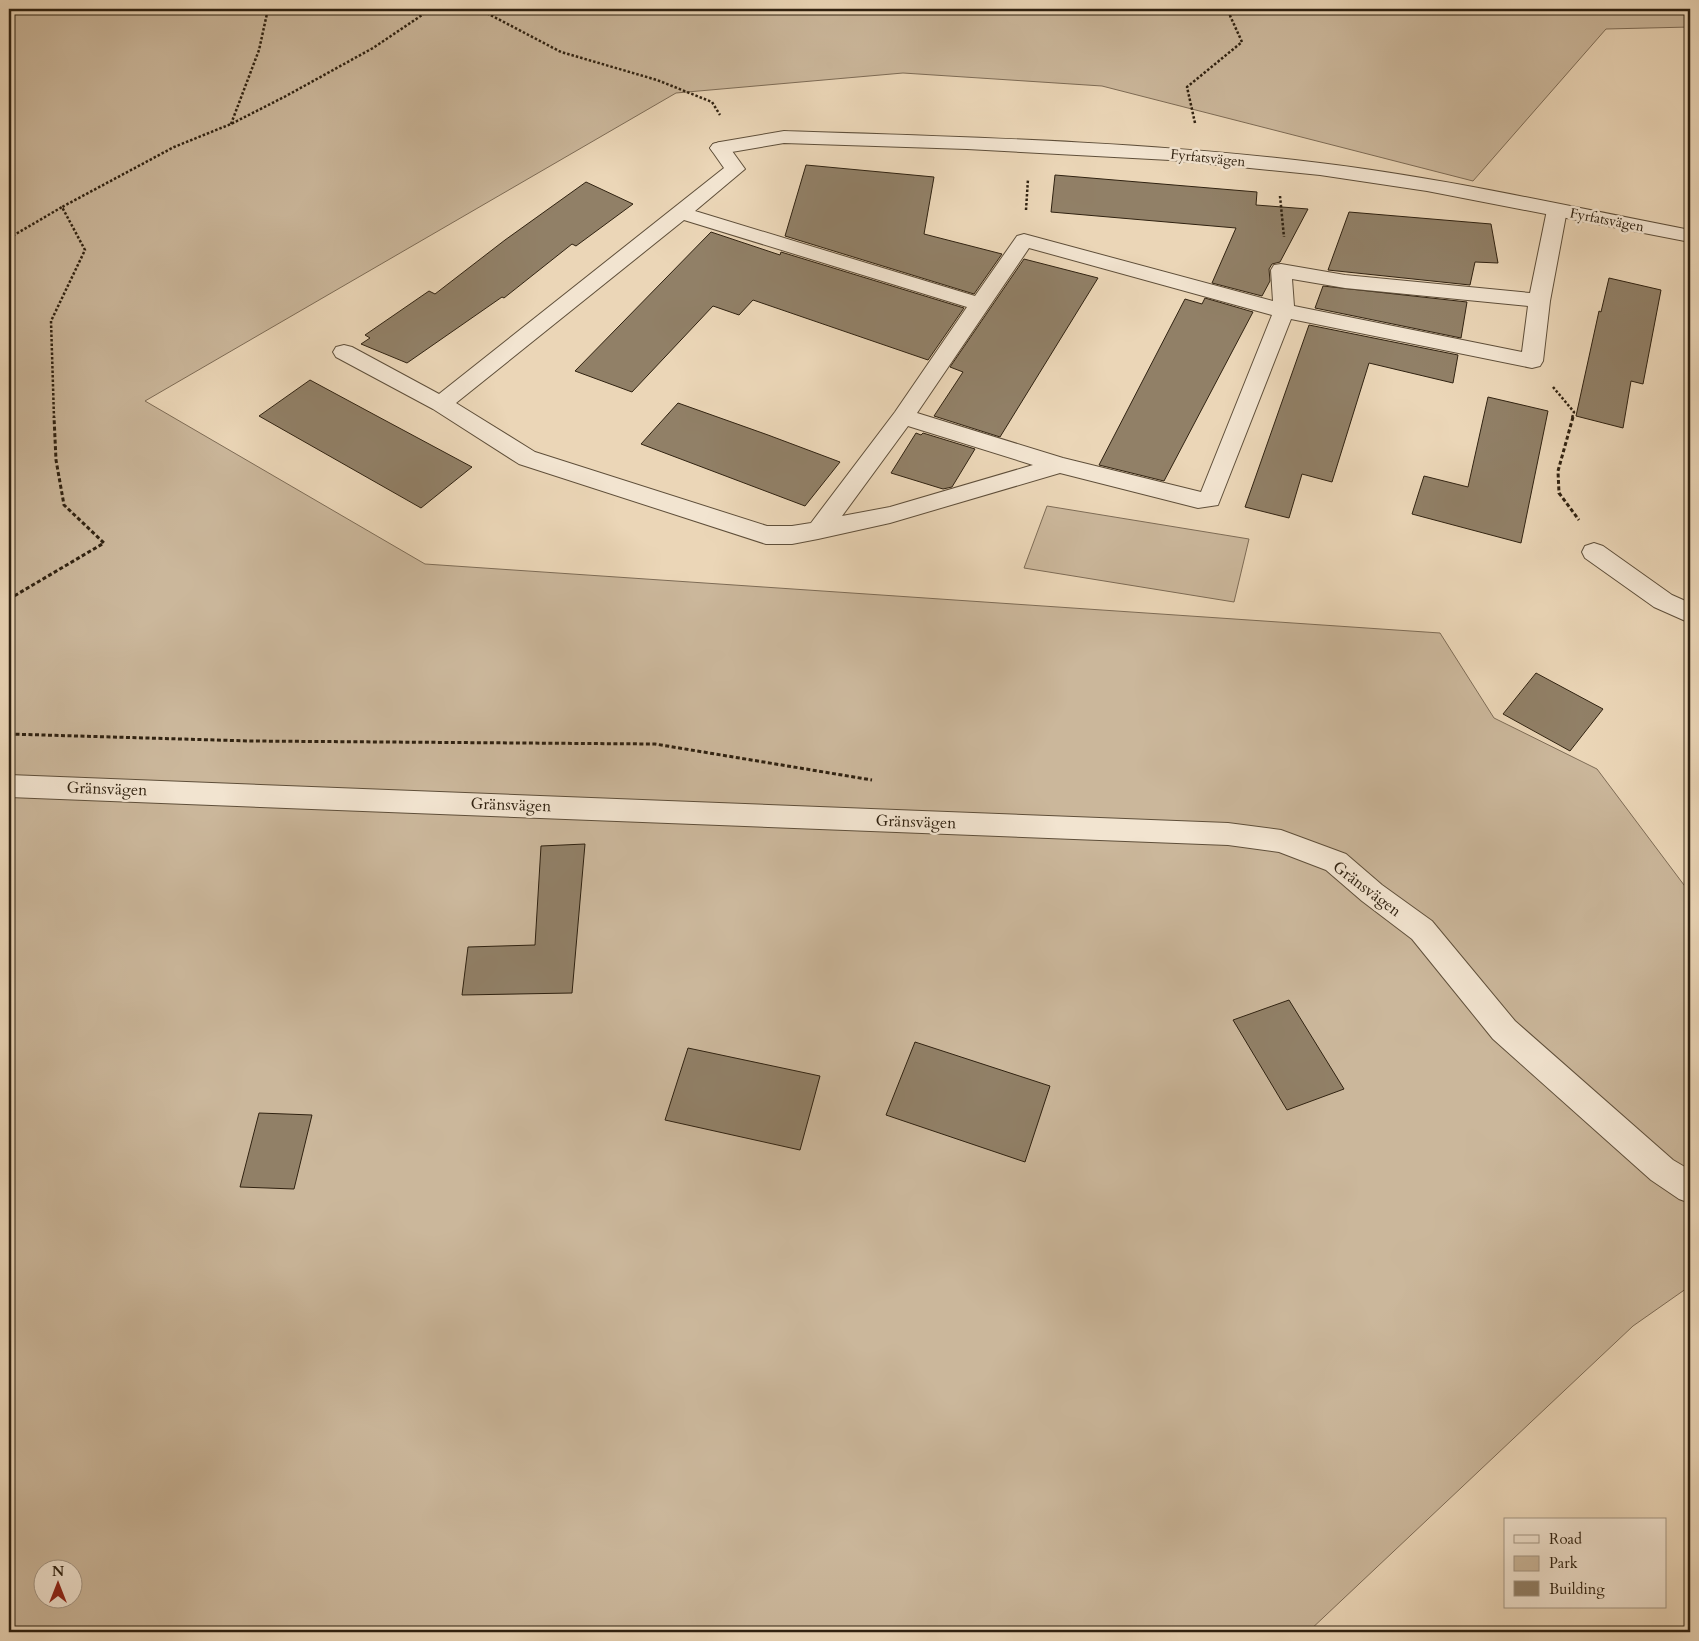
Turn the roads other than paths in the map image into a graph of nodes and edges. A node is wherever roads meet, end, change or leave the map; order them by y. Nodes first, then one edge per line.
1 (1557, 210) junction
2 (682, 213) junction
3 (1690, 236) edge
4 (1539, 301) junction
5 (979, 304) junction
6 (1284, 311) junction
7 (344, 352) dead end
8 (441, 404) junction
9 (903, 417) junction
10 (1060, 465) junction
11 (818, 531) junction
12 (1594, 552) road end
13 (1690, 614) edge
14 (9, 786) edge
15 (1690, 1188) edge

1 - 2 street, Fyrfatsvägen
1 - 3 street, Fyrfatsvägen
1 - 4 street
2 - 5 street
2 - 8 street
4 - 6 street
4 - 6 street
5 - 6 street
5 - 9 street
6 - 10 street
7 - 8 street
8 - 11 street
9 - 10 street
9 - 11 street
10 - 11 street
12 - 13 street
14 - 15 street, Gränsvägen

